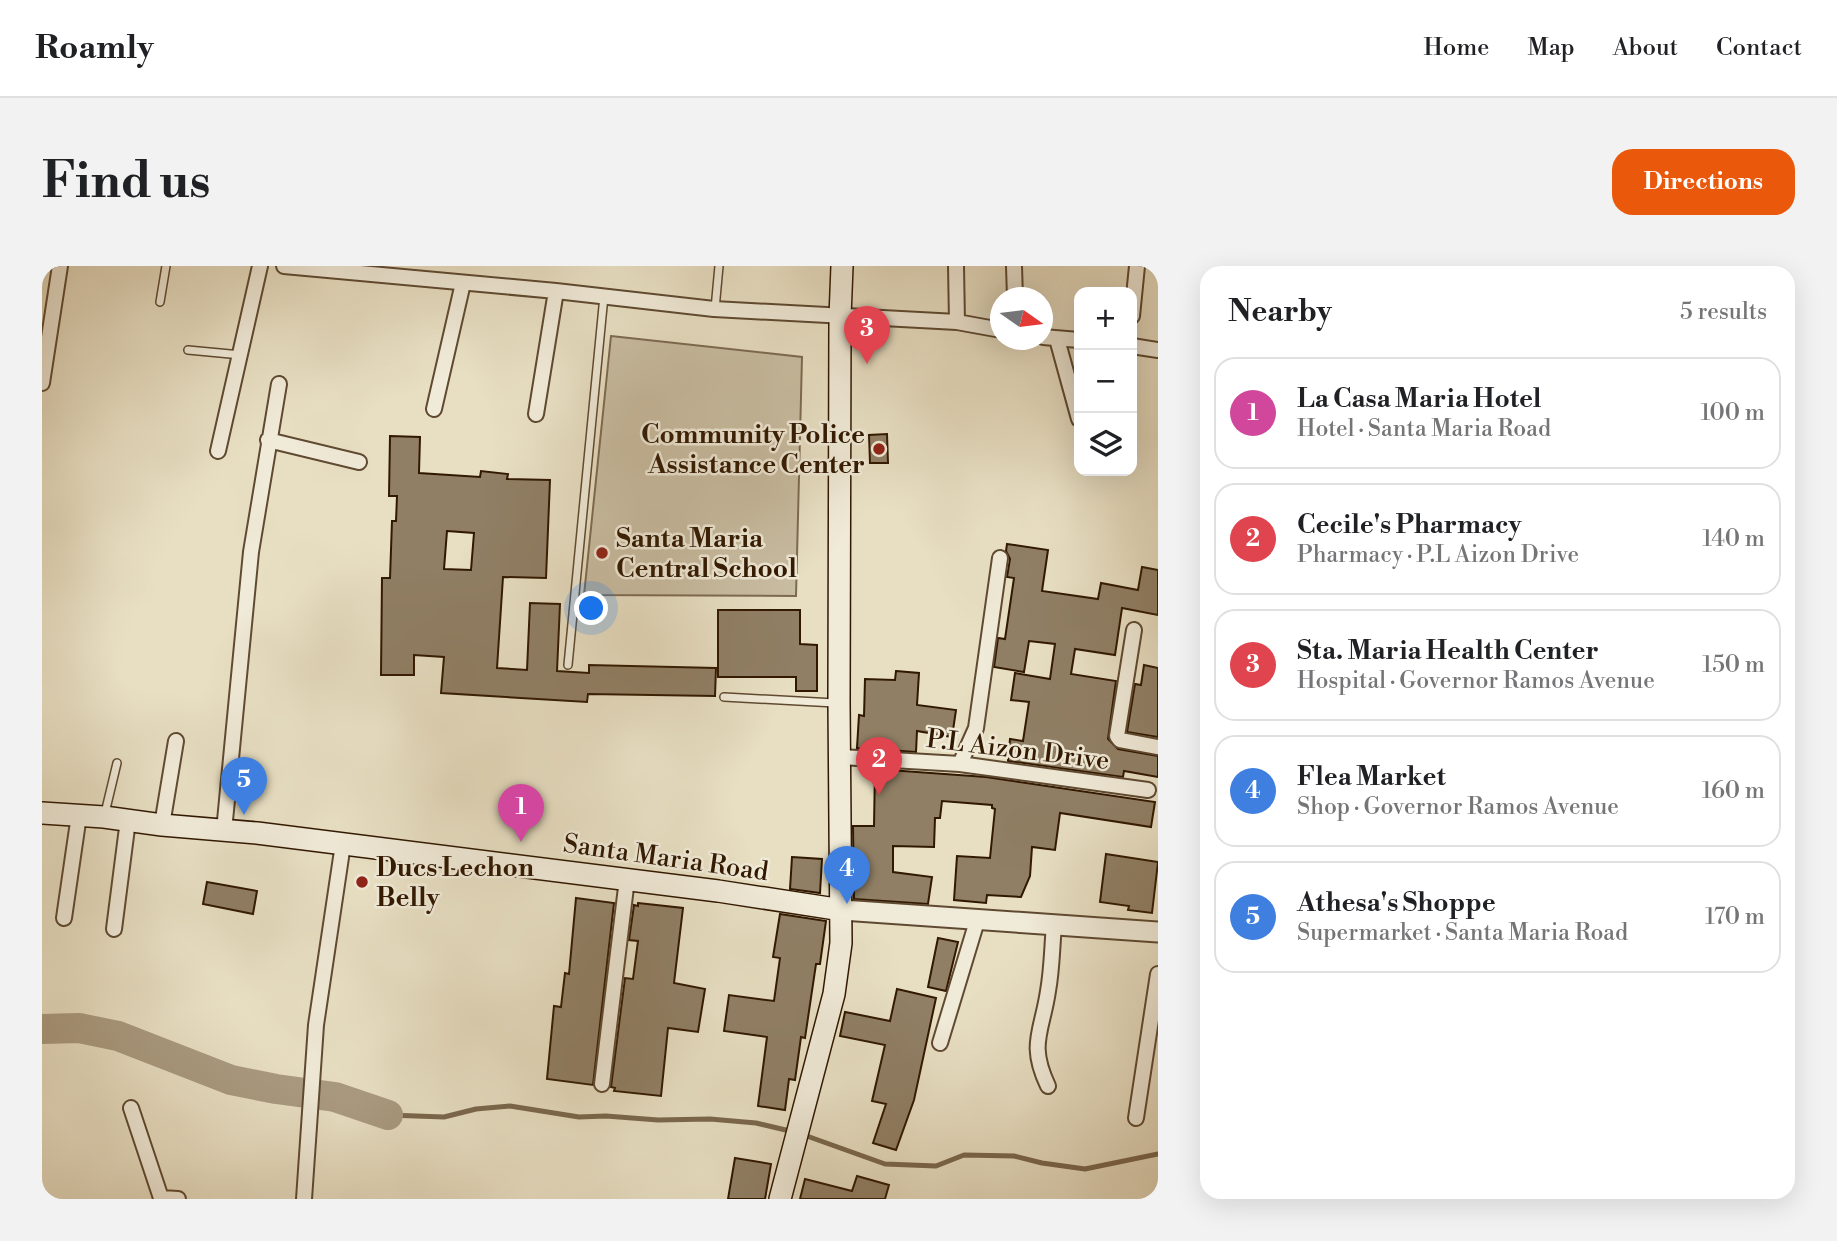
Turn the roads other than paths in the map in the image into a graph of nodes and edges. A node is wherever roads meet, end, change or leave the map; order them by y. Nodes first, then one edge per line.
1 (60, 266) edge
2 (166, 266) edge
3 (260, 266) edge
4 (284, 266) edge
5 (719, 266) edge
6 (842, 266) edge
7 (956, 266) edge
8 (1014, 266) edge
9 (1137, 266) edge
10 (308, 267) edge
11 (463, 283) junction
12 (1015, 287) edge
13 (1135, 287) edge
14 (556, 291) junction
15 (604, 296) junction
16 (160, 302) dead end
17 (715, 309) junction
18 (840, 317) junction
19 (957, 322) junction
20 (990, 328) edge
21 (1053, 338) edge
22 (1074, 340) edge
23 (1053, 346) edge
24 (1137, 347) edge
25 (188, 350) dead end
26 (1158, 350) edge
27 (242, 355) junction
28 (42, 383) edge
29 (279, 384) dead end
30 (434, 409) dead end
31 (1077, 413) edge
32 (536, 414) dead end
33 (268, 440) junction
34 (218, 451) dead end
35 (359, 462) dead end
36 (1000, 558) dead end
37 (1134, 630) dead end
38 (568, 665) dead end
39 (724, 697) dead end
40 (839, 703) junction
41 (176, 741) dead end
42 (1158, 747) edge
43 (841, 757) junction
44 (117, 763) dead end
45 (960, 764) junction
46 (1148, 790) dead end
47 (42, 813) edge
48 (79, 816) junction
49 (104, 817) junction
50 (128, 820) junction
51 (162, 825) junction
52 (224, 831) junction
53 (343, 844) junction
54 (627, 879) junction
55 (842, 910) junction
56 (64, 918) dead end
57 (977, 921) junction
58 (1054, 925) junction
59 (114, 929) dead end
60 (1158, 932) edge
61 (1158, 974) edge
62 (940, 1043) dead end
63 (602, 1084) dead end
64 (1048, 1086) dead end
65 (131, 1108) dead end
66 (1136, 1118) dead end
67 (161, 1198) edge
68 (178, 1199) edge
69 (304, 1199) edge
70 (780, 1199) edge

1 - 28 street
2 - 16 lane
3 - 27 street
4 - 10 street
5 - 17 lane
6 - 18 main road
7 - 19 street
8 - 12 street
9 - 13 street
10 - 11 street
11 - 14 street
11 - 30 street
14 - 15 street
14 - 32 street
15 - 17 street
15 - 38 lane
17 - 18 street
18 - 19 street
18 - 40 main road
19 - 20 street
21 - 22 street
23 - 31 street
24 - 26 street
25 - 27 lane
27 - 34 street
29 - 33 street
33 - 35 street
33 - 52 street
36 - 45 street
37 - 42 street
39 - 40 lane
40 - 43 main road
41 - 51 street
43 - 45 street, P.L Aizon Drive
43 - 55 main road
44 - 49 lane
45 - 46 street, P.L Aizon Drive
47 - 48 main road, Santa Maria Road
48 - 49 main road, Santa Maria Road
48 - 56 street
49 - 50 main road, Santa Maria Road
50 - 51 main road, Santa Maria Road
50 - 59 street
51 - 52 main road, Santa Maria Road
52 - 53 main road, Santa Maria Road
53 - 54 main road, Santa Maria Road
53 - 69 street
54 - 55 main road, Santa Maria Road
54 - 63 street
55 - 57 street, Santa Maria Road
55 - 70 main road
57 - 58 street, Santa Maria Road
57 - 62 street
58 - 60 street, Santa Maria Road
58 - 64 street
61 - 66 street
65 - 67 street
67 - 68 street

